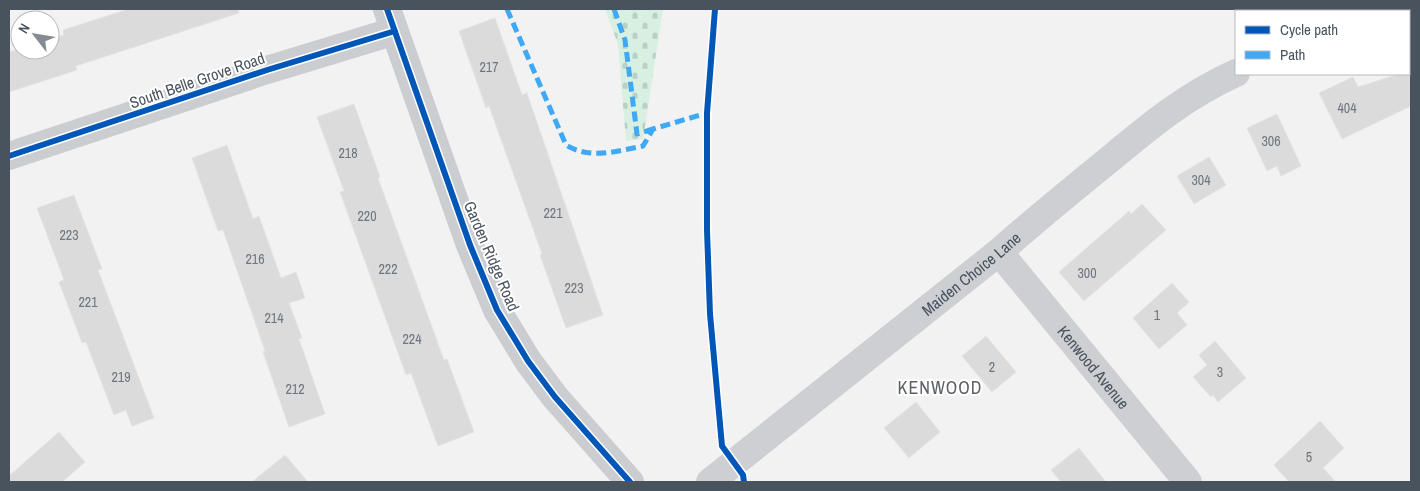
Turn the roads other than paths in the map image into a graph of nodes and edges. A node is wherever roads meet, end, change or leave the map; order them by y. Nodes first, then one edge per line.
1 (391, 20) edge
2 (1235, 73) edge
3 (9, 156) edge
4 (999, 252) junction
5 (630, 482) edge
6 (710, 482) edge
7 (1188, 482) edge

1 - 3 street, South Belle Grove Road
1 - 5 street, Garden Ridge Road
2 - 4 main road, Maiden Choice Lane
4 - 6 main road, Maiden Choice Lane
4 - 7 main road, Kenwood Avenue

